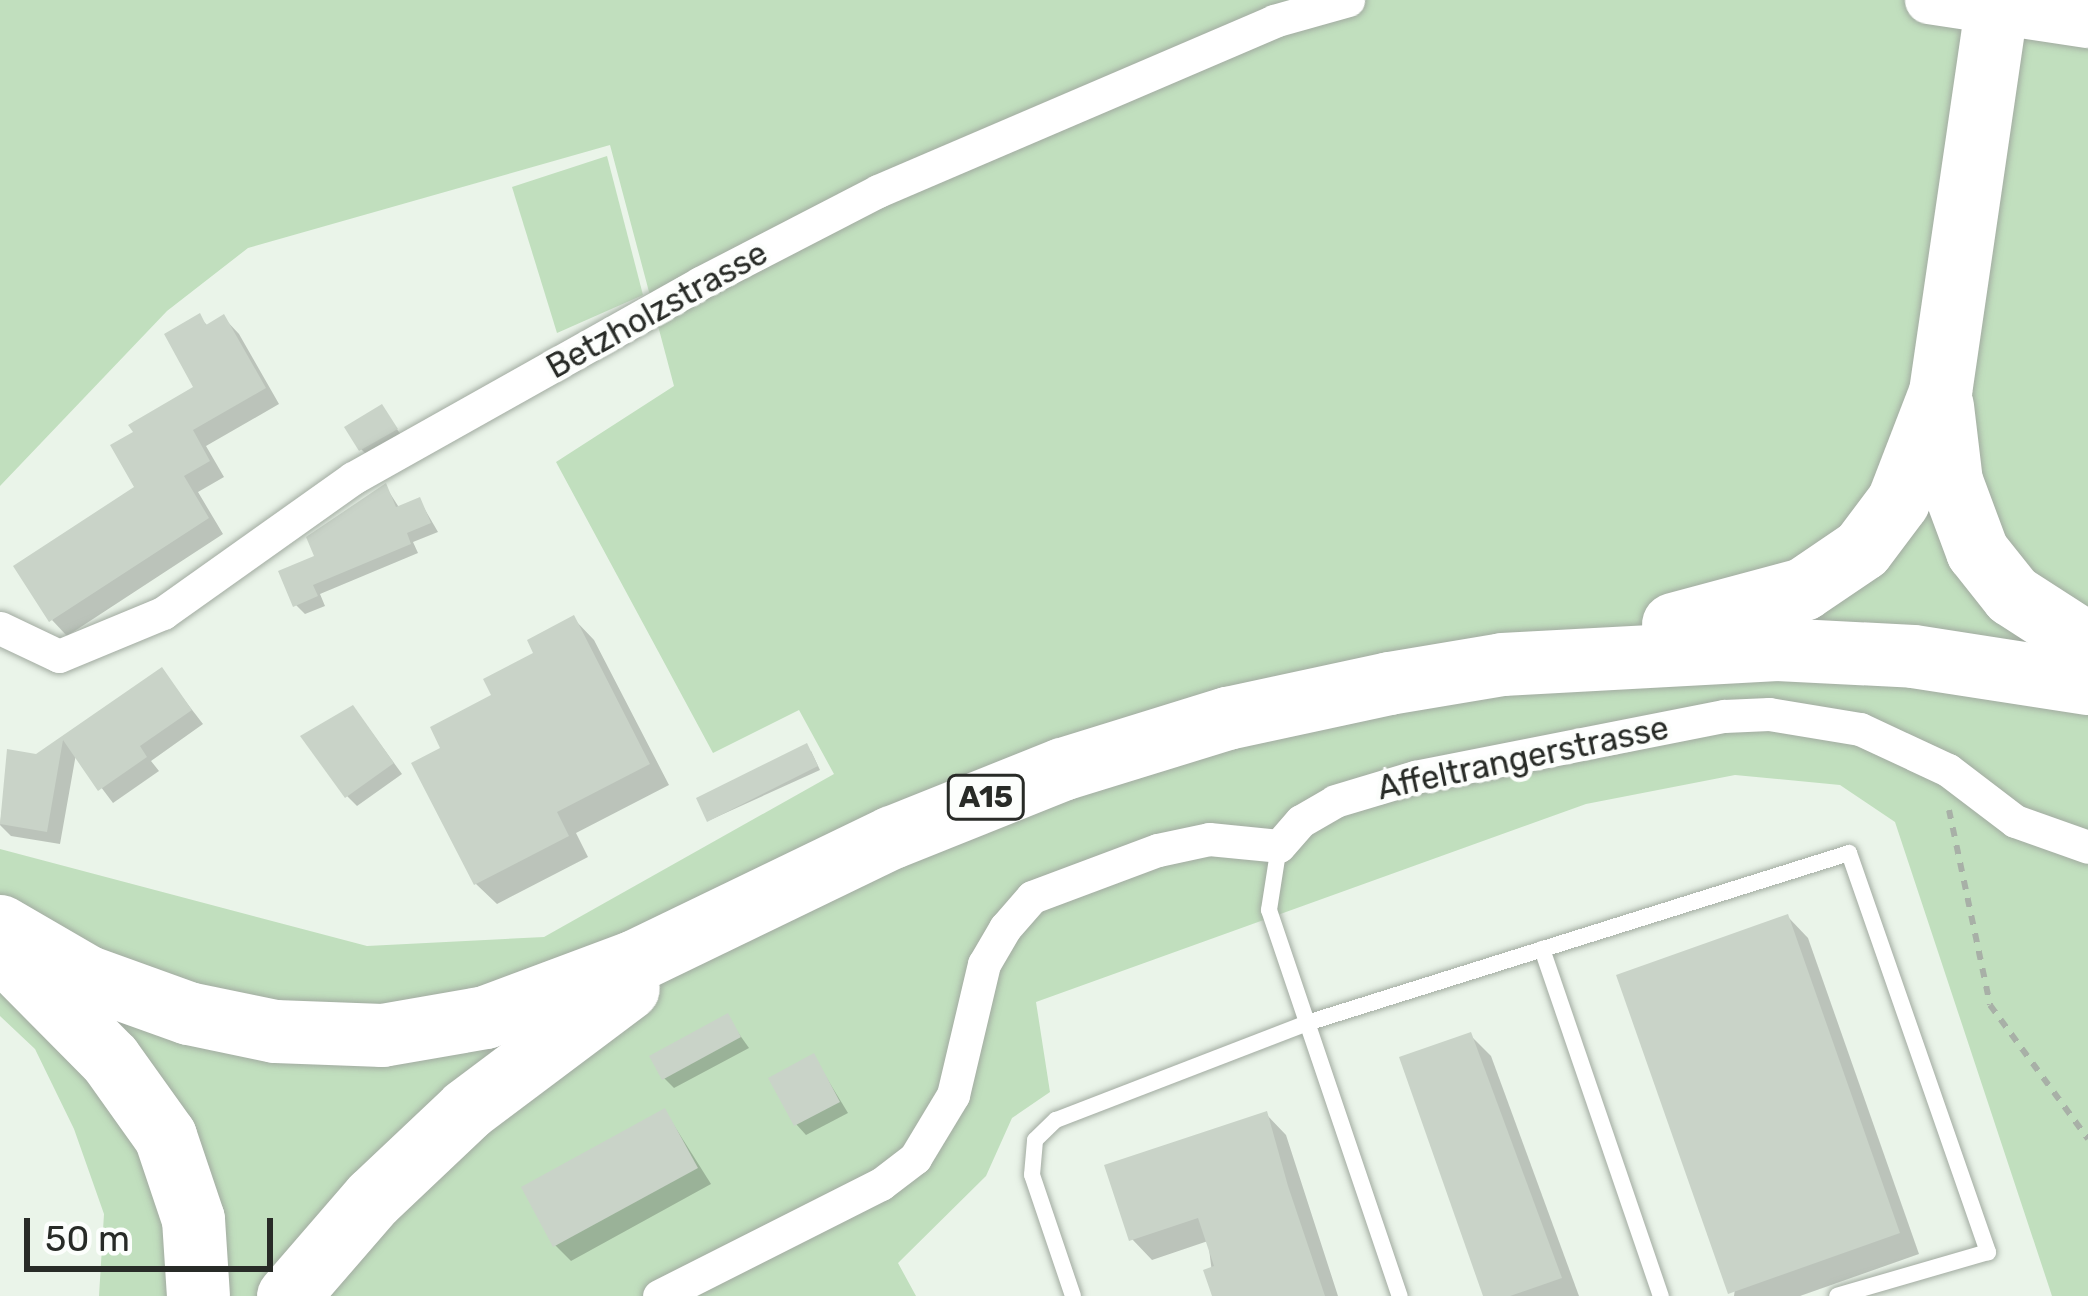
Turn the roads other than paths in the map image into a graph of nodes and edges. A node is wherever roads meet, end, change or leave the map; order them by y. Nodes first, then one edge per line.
1 (1348, 0) edge
2 (1929, 0) edge
3 (1996, 9) junction
4 (2088, 24) edge
5 (1940, 392) junction
6 (0, 628) edge
7 (2088, 644) edge
8 (1502, 664) junction
9 (2088, 682) edge
10 (1279, 846) junction
11 (2088, 847) edge
12 (0, 926) edge
13 (697, 937) junction
14 (0, 947) edge
15 (1542, 950) junction
16 (1307, 1023) junction
17 (198, 1296) edge
18 (288, 1296) edge
19 (659, 1296) edge
20 (1073, 1296) edge
21 (1400, 1296) edge
22 (1661, 1296) edge
23 (1838, 1296) edge

1 - 6 street, Betzholzstrasse
2 - 3 street
3 - 4 street
3 - 5 highway
5 - 7 highway
5 - 8 highway
8 - 9 highway, A15
8 - 13 highway, A15
10 - 11 street, Affeltrangerstrasse
10 - 16 lane
10 - 19 street
12 - 13 highway, A15
13 - 18 highway, A15
14 - 17 highway
15 - 16 lane
15 - 22 lane
15 - 23 lane
16 - 20 lane
16 - 21 lane

